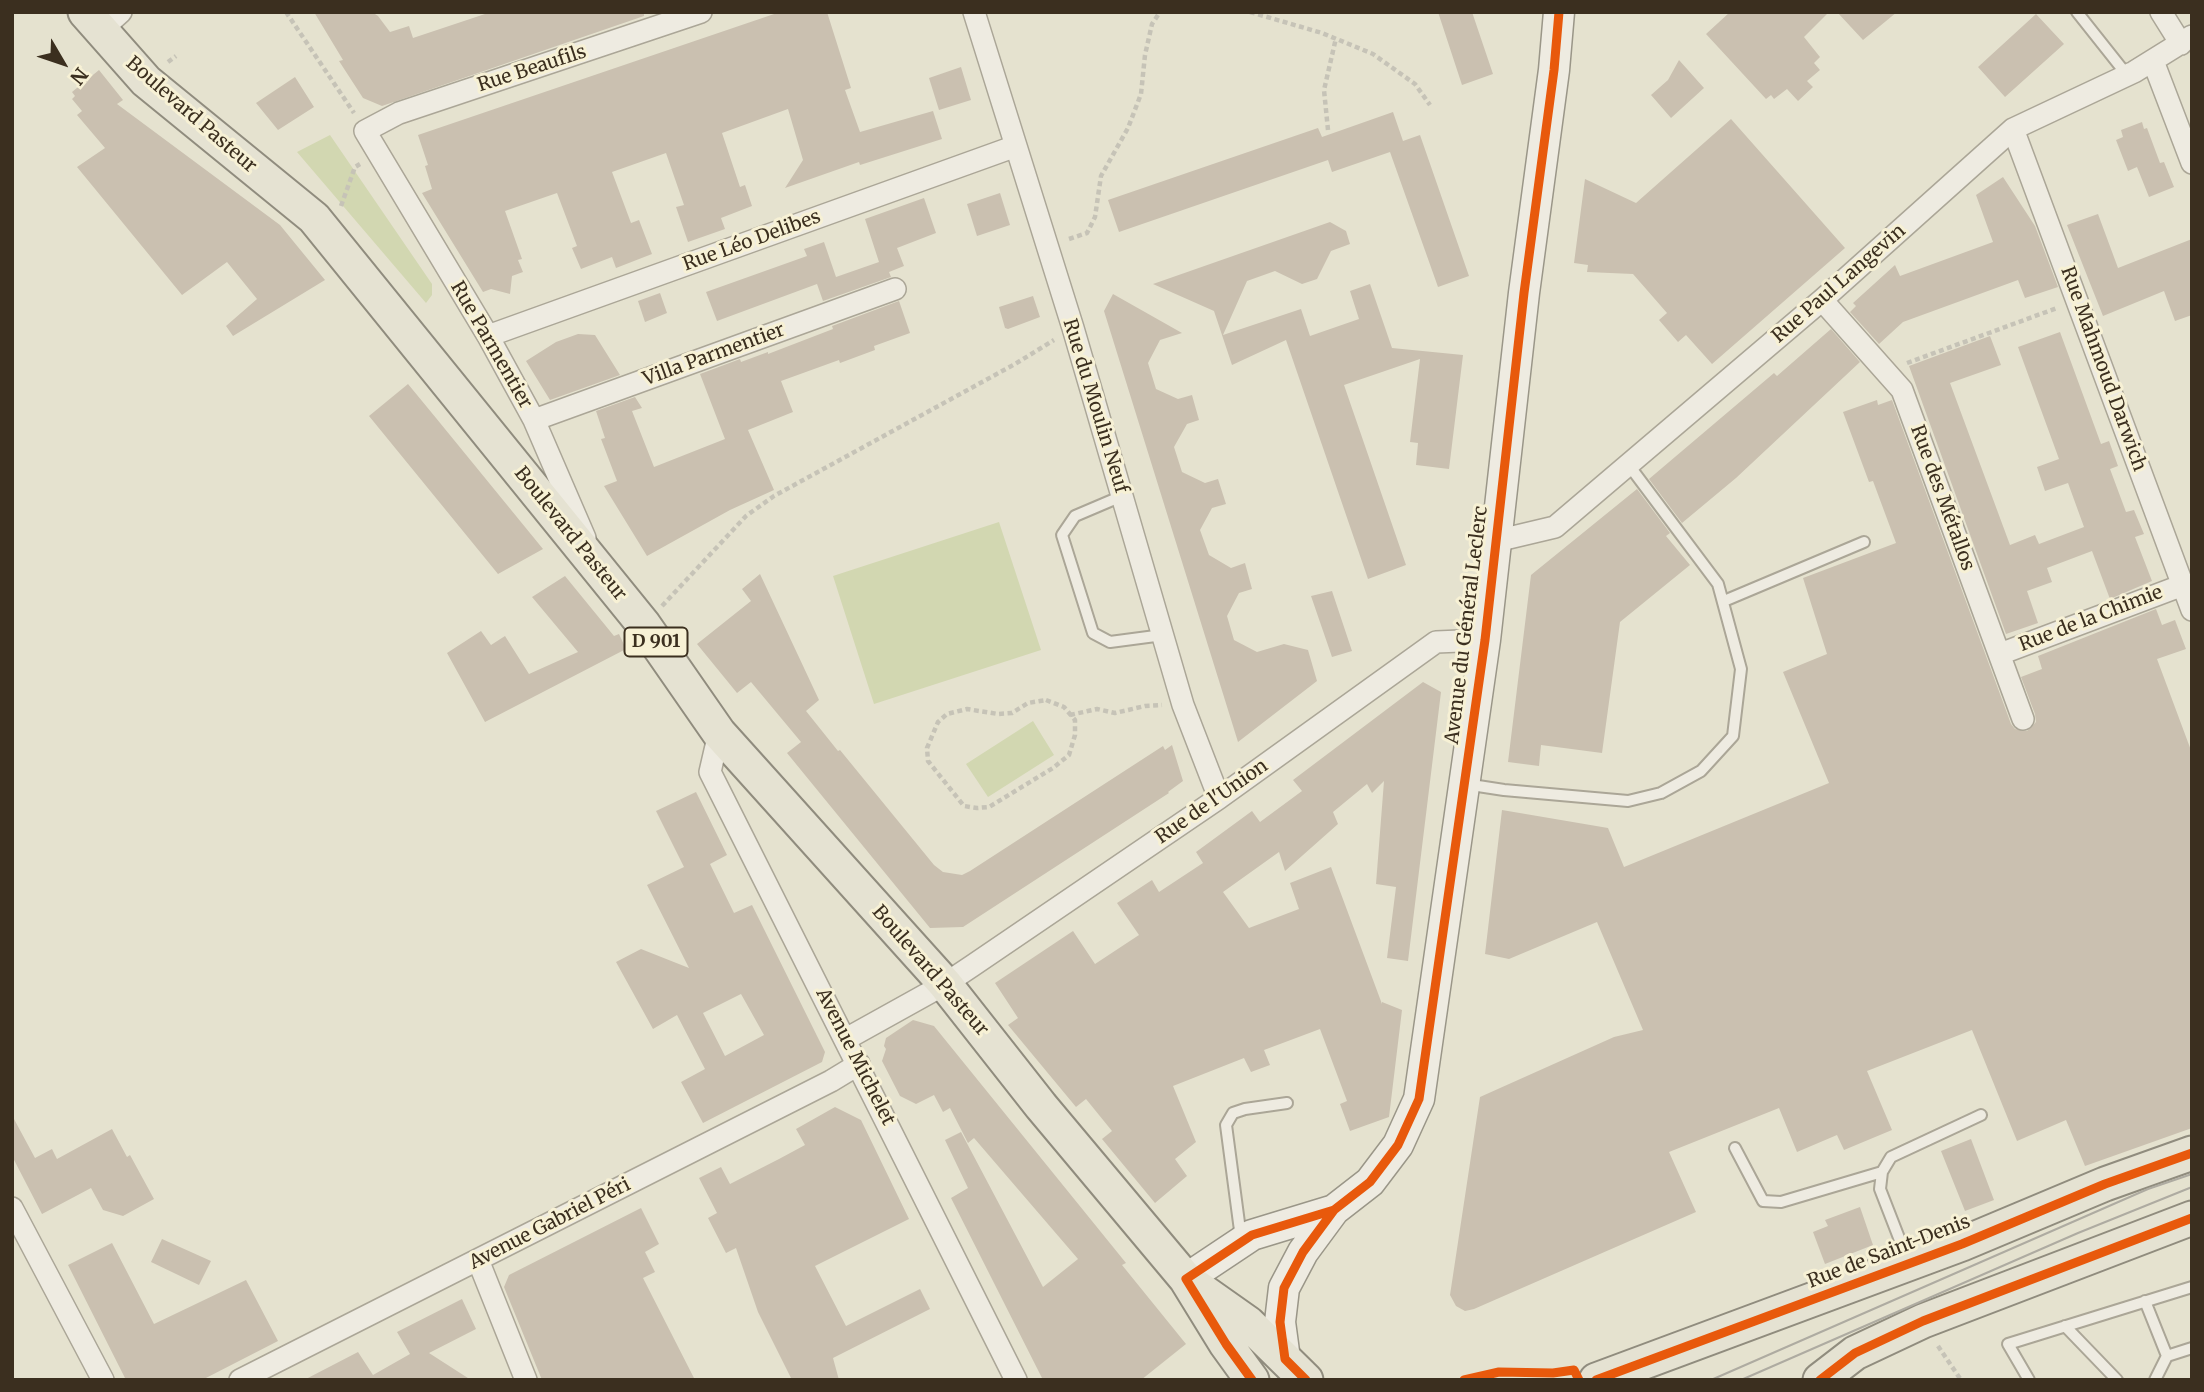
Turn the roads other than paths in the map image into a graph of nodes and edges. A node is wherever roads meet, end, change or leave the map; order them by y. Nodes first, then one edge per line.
1 (701, 12) edge
2 (974, 12) edge
3 (1559, 12) edge
4 (2077, 12) edge
5 (2161, 12) edge
6 (102, 18) edge
7 (2186, 40) edge
8 (2153, 61) junction
9 (2127, 75) junction
10 (2013, 129) junction
11 (365, 131) joint
12 (1016, 146) junction
13 (2192, 163) edge
14 (895, 289) dead end
15 (1822, 300) junction
16 (488, 336) junction
17 (534, 420) junction
18 (1628, 464) junction
19 (1122, 496) junction
20 (1496, 541) junction
21 (1864, 542) dead end
22 (598, 569) junction
23 (2183, 585) junction
24 (1724, 600) junction
25 (2192, 610) edge
26 (1163, 635) junction
27 (1485, 640) junction
28 (2000, 654) junction
29 (2023, 719) dead end
30 (719, 733) junction
31 (1465, 784) junction
32 (1219, 798) junction
33 (944, 984) junction
34 (846, 1039) junction
35 (859, 1064) junction
36 (1287, 1103) dead end
37 (1981, 1115) dead end
38 (1735, 1148) dead end
39 (2192, 1153) edge
40 (1882, 1172) junction
41 (12, 1208) edge
42 (1334, 1210) junction
43 (2192, 1219) edge
44 (1242, 1241) junction
45 (478, 1261) junction
46 (1909, 1264) junction
47 (1186, 1279) junction
48 (2192, 1287) edge
49 (2145, 1301) junction
50 (2065, 1326) junction
51 (2192, 1348) edge
52 (2167, 1356) junction
53 (1296, 1369) edge
54 (103, 1380) edge
55 (240, 1380) edge
56 (526, 1380) edge
57 (1016, 1380) edge
58 (1252, 1380) edge
59 (1596, 1380) edge
60 (1820, 1380) edge
61 (2029, 1380) edge
62 (2116, 1380) edge
63 (2155, 1380) edge

1 - 11 street, Rue Beaufils
2 - 12 street, Rue du Moulin Neuf
3 - 20 main road, Avenue du Général Leclerc
4 - 9 lane
5 - 7 street
6 - 22 main road, Boulevard Pasteur / D 901
7 - 8 street, Rue Paul Langevin
8 - 9 street, Rue Paul Langevin
8 - 13 street
9 - 10 street, Rue Paul Langevin
10 - 15 street, Rue Paul Langevin
10 - 23 street, Rue Mahmoud Darwich
11 - 16 street, Rue Parmentier
12 - 16 street, Rue Léo Delibes
12 - 19 street, Rue du Moulin Neuf
14 - 17 street, Villa Parmentier
15 - 18 street, Rue Paul Langevin
15 - 28 street, Rue des Métallos
16 - 17 street, Rue Parmentier
17 - 22 street, Rue Parmentier
18 - 20 street, Rue Paul Langevin
18 - 24 lane
19 - 26 street, Rue du Moulin Neuf
19 - 26 lane
20 - 27 main road, Avenue du Général Leclerc
21 - 24 lane
22 - 30 main road, Boulevard Pasteur / D 901
23 - 25 street, Rue Mahmoud Darwich
23 - 28 street, Rue de la Chimie
24 - 31 lane
26 - 32 street, Rue du Moulin Neuf
27 - 31 main road, Avenue du Général Leclerc
27 - 32 street, Rue de l'Union
28 - 29 street, Rue des Métallos
30 - 33 main road, Boulevard Pasteur / D 901
30 - 34 street, Avenue Michelet
31 - 42 main road, Avenue du Général Leclerc
32 - 33 street, Rue de l'Union
33 - 34 street, Rue de l'Union
33 - 47 main road, Boulevard Pasteur / D 901
34 - 35 street, Avenue Michelet
35 - 45 street, Avenue Gabriel Péri
35 - 57 street, Avenue Michelet
36 - 44 lane
37 - 40 lane
38 - 40 lane
39 - 46 main road, Rue de Saint-Denis
40 - 46 lane
41 - 54 street
42 - 44 main road, Avenue du Général Leclerc
42 - 53 main road, Avenue du Général Leclerc
43 - 60 main road
44 - 47 main road, Avenue du Général Leclerc
45 - 55 street, Avenue Gabriel Péri
45 - 56 street
46 - 59 main road, Rue de Saint-Denis
47 - 53 main road, Boulevard Pasteur / D 901
47 - 58 main road, Boulevard Pasteur / D 901
48 - 49 lane
49 - 50 lane
49 - 52 lane
50 - 61 lane
50 - 62 lane
51 - 52 lane
52 - 63 lane

